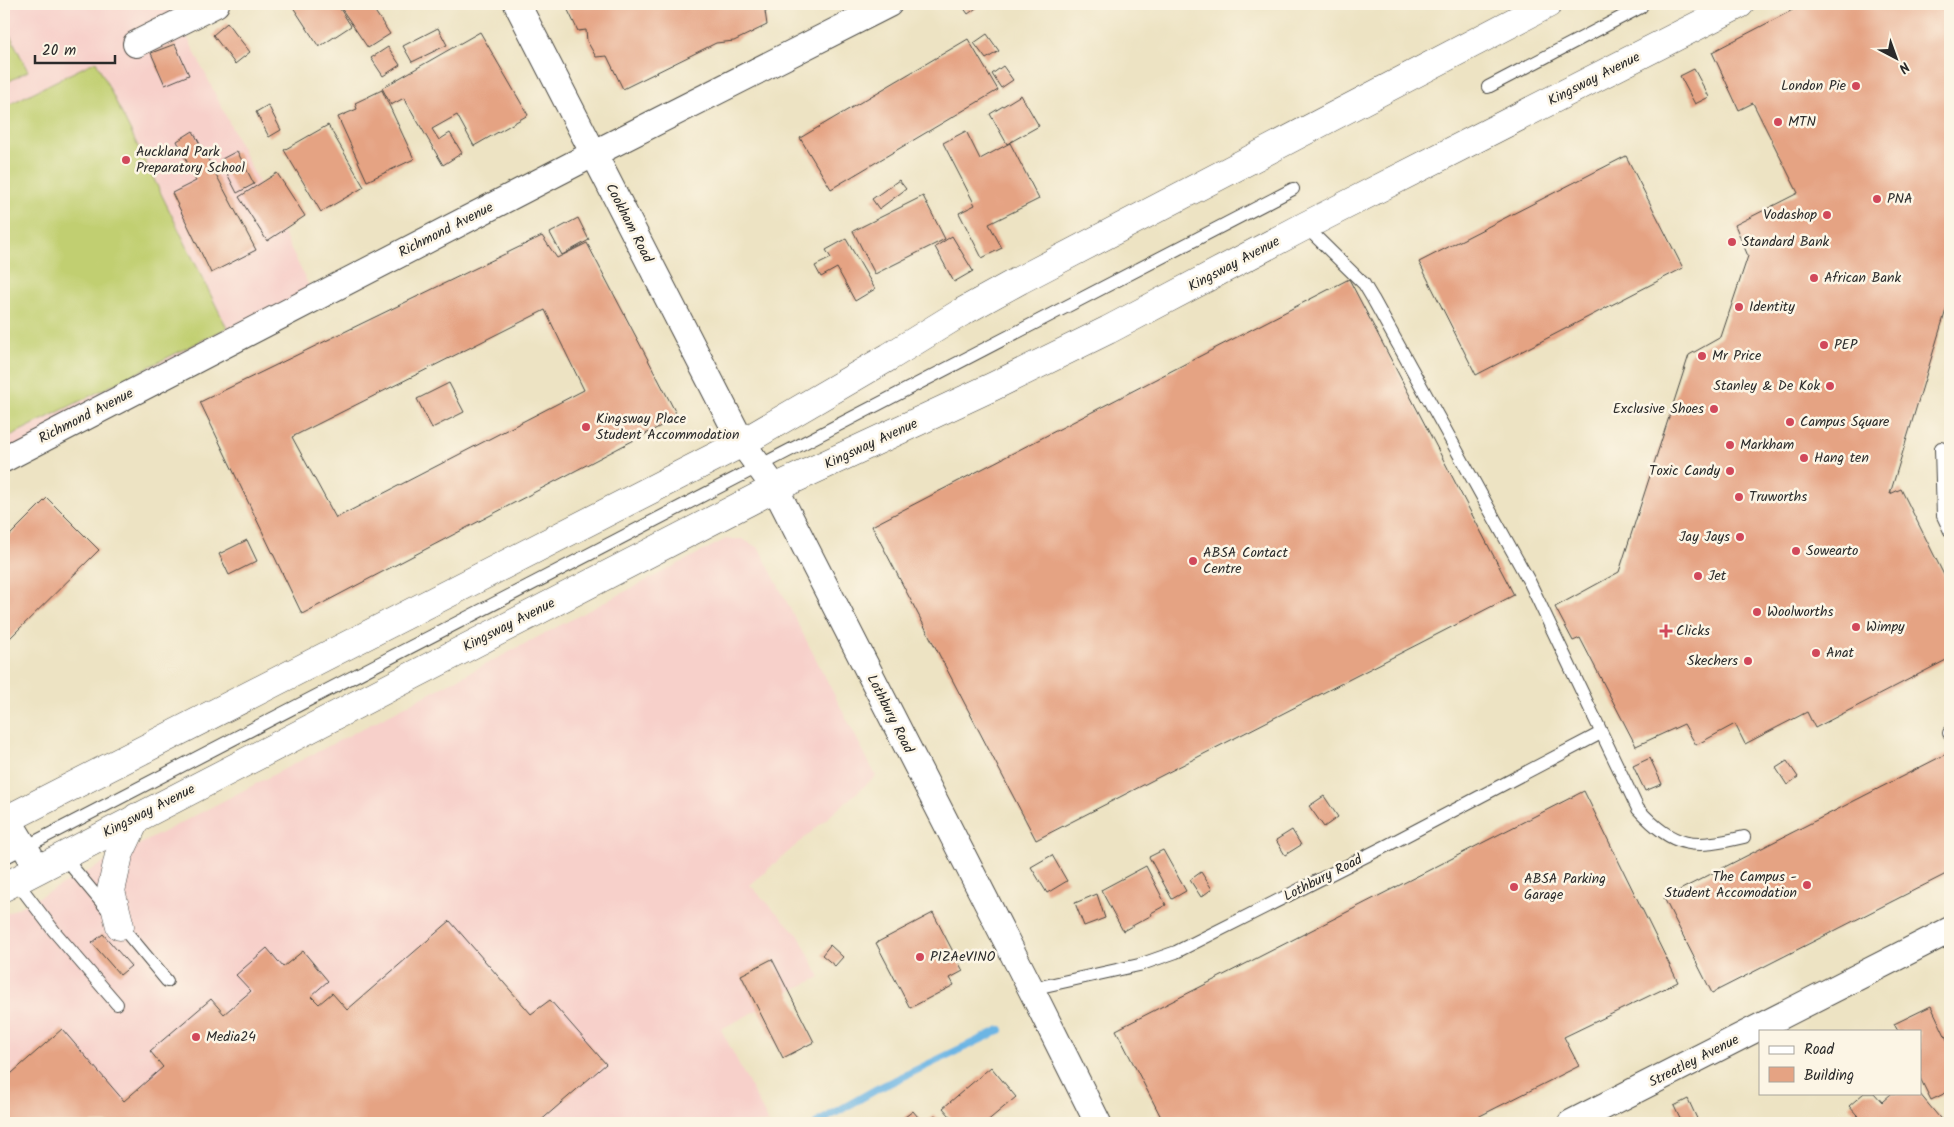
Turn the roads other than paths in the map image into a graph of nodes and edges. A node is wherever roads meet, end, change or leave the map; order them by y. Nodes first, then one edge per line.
1 (216, 4) edge
2 (517, 4) edge
3 (889, 4) edge
4 (1548, 4) edge
5 (1740, 4) edge
6 (1641, 7) dead end
7 (136, 44) dead end
8 (1488, 87) dead end
9 (593, 154) junction
10 (1293, 189) dead end
11 (1305, 226) junction
12 (742, 443) junction
13 (1941, 448) dead end
14 (4, 459) edge
15 (759, 467) junction
16 (775, 488) junction
17 (1950, 531) edge
18 (1601, 733) junction
19 (137, 817) junction
20 (5, 818) edge
21 (1744, 837) dead end
22 (62, 856) junction
23 (18, 868) edge
24 (120, 926) junction
25 (1950, 930) edge
26 (167, 981) dead end
27 (1031, 988) junction
28 (117, 1004) dead end
29 (1098, 1123) edge
30 (1571, 1123) edge

1 - 7 street
2 - 9 street, Cookham Road
3 - 9 street, Richmond Avenue
4 - 12 main road
5 - 11 main road, Kingsway Avenue
6 - 8 lane
9 - 12 street, Cookham Road
9 - 14 street, Richmond Avenue
10 - 15 lane
11 - 16 main road, Kingsway Avenue
11 - 18 lane
12 - 15 street, Lothbury Road
12 - 20 main road
13 - 17 lane
15 - 16 street, Lothbury Road
15 - 23 lane
16 - 19 main road, Kingsway Avenue
16 - 27 street, Lothbury Road
18 - 21 lane
18 - 27 lane, Lothbury Road
19 - 22 main road, Kingsway Avenue
19 - 24 main road
20 - 23 street
22 - 23 main road, Kingsway Avenue
22 - 24 lane
23 - 28 lane
24 - 26 lane
25 - 30 street, Streatley Avenue
27 - 29 street, Lothbury Road

